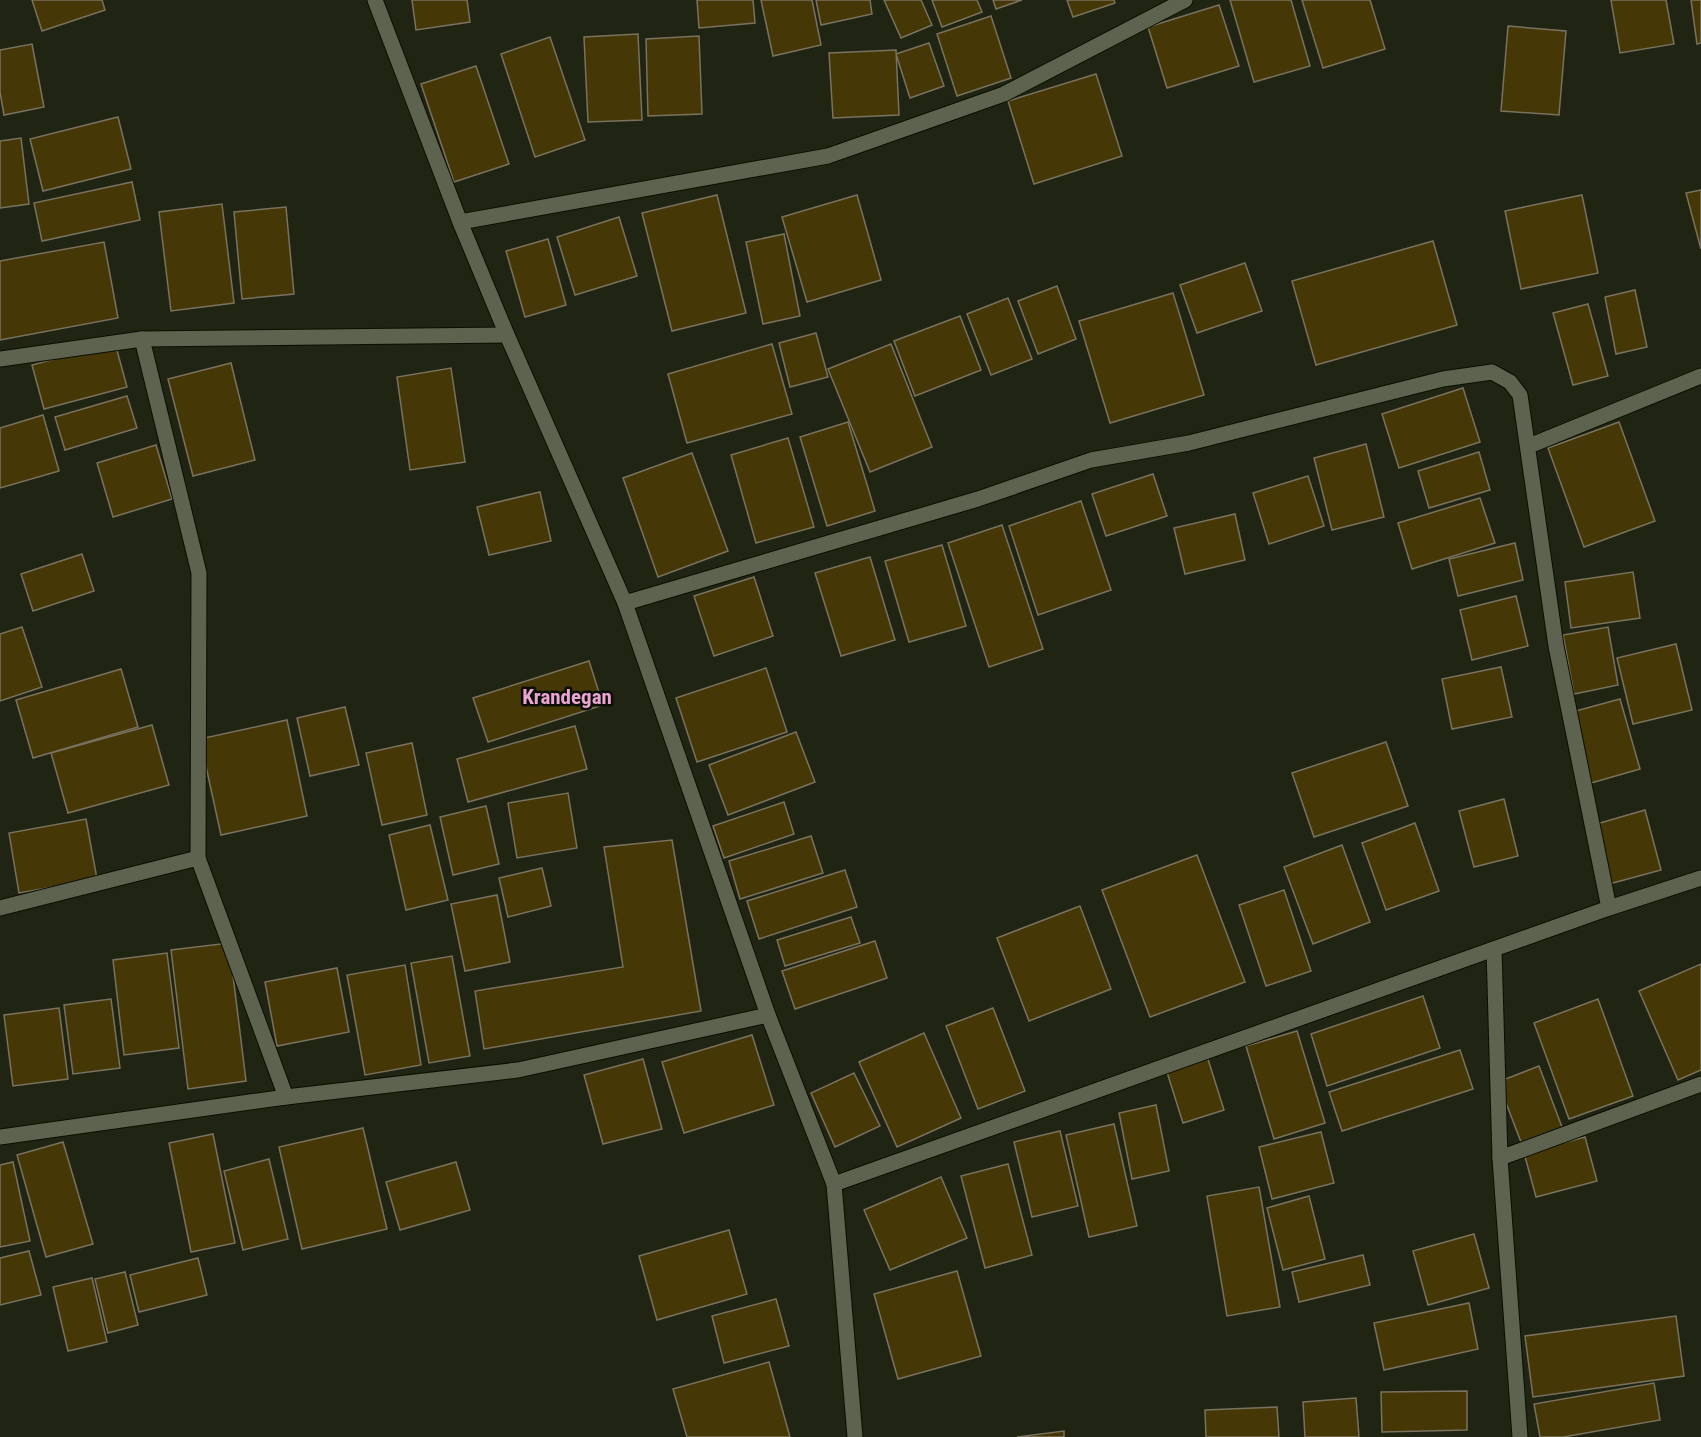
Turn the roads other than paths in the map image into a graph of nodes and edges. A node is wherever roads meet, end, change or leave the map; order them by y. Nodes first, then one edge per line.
1 (375, 0) edge
2 (1185, 0) edge
3 (460, 222) junction
4 (507, 335) junction
5 (142, 339) junction
6 (0, 358) edge
7 (1701, 376) edge
8 (1529, 446) junction
9 (625, 603) junction
10 (198, 858) junction
11 (1701, 878) edge
12 (0, 908) edge
13 (1609, 908) junction
14 (1494, 949) junction
15 (768, 1015) junction
16 (1701, 1084) edge
17 (286, 1097) junction
18 (0, 1137) edge
19 (1500, 1158) junction
20 (834, 1184) junction
21 (855, 1437) edge
22 (1520, 1437) edge

1 - 3 street
2 - 3 street
3 - 4 street
4 - 5 street
4 - 9 street
5 - 6 street
5 - 10 street
7 - 8 street
8 - 9 street
8 - 13 street
9 - 15 street
10 - 12 street
10 - 17 street
11 - 13 street
13 - 14 street
14 - 19 street
14 - 20 street
15 - 17 street
15 - 20 street
16 - 19 street
17 - 18 street
19 - 22 street
20 - 21 street

